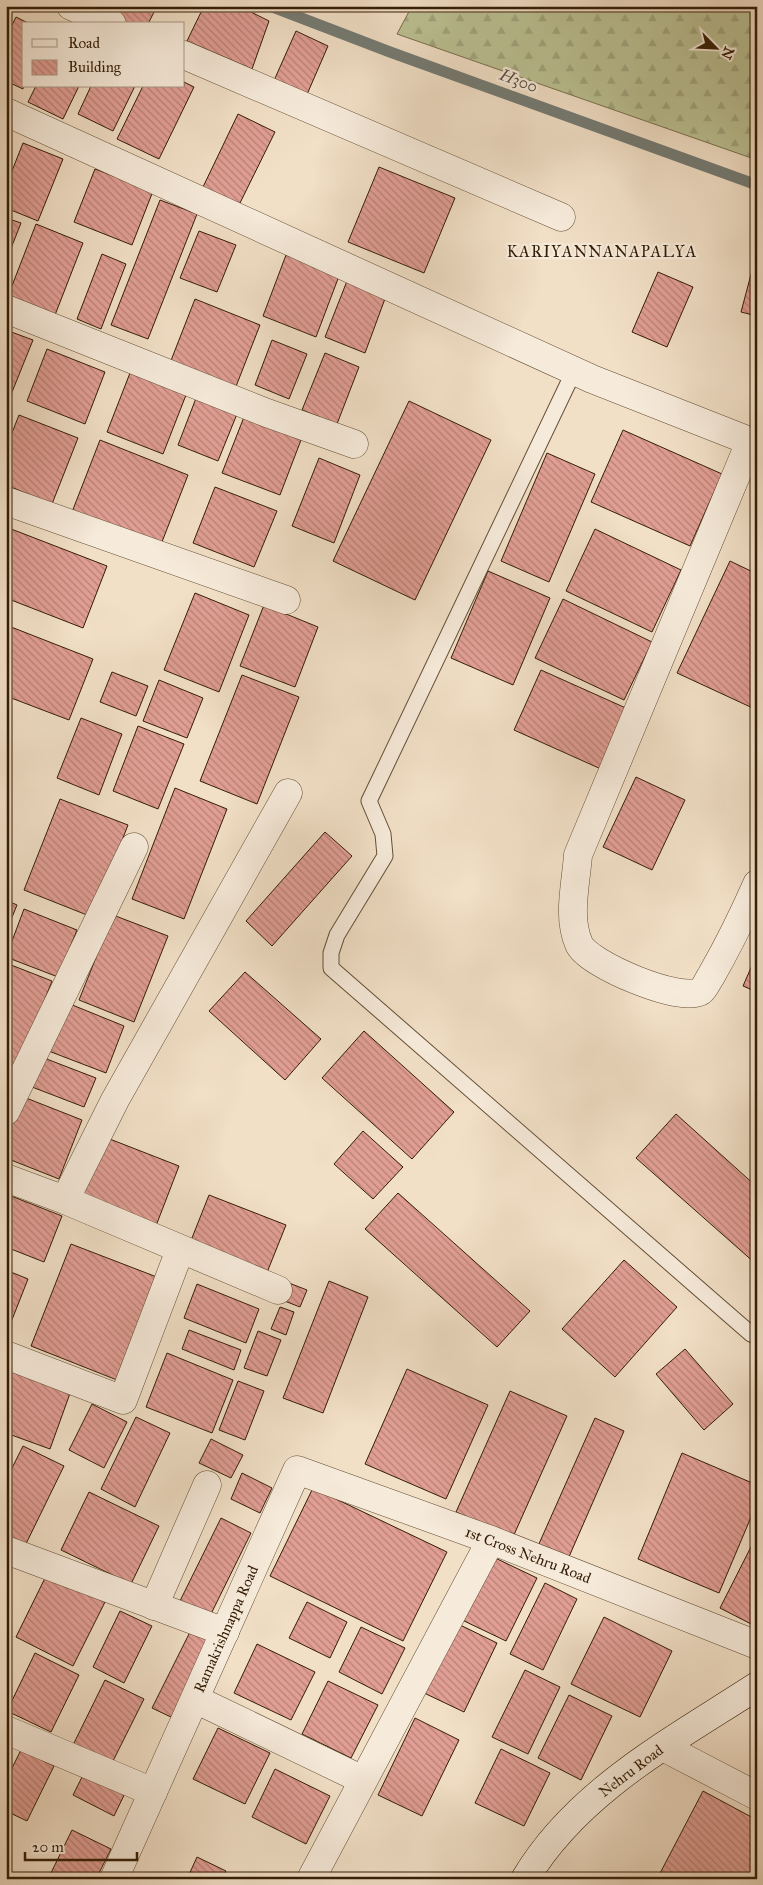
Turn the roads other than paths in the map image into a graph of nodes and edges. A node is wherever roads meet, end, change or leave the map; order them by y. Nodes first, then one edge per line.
1 (71, 6) edge
2 (107, 22) edge
3 (185, 55) edge
4 (6, 112) edge
5 (561, 217) dead end
6 (6, 309) edge
7 (574, 371) junction
8 (753, 443) edge
9 (354, 444) dead end
10 (6, 501) edge
11 (286, 600) dead end
12 (288, 793) dead end
13 (134, 847) dead end
14 (757, 884) edge
15 (6, 1111) edge
16 (6, 1178) edge
17 (65, 1200) junction
18 (180, 1250) junction
19 (278, 1290) dead end
20 (757, 1330) edge
21 (6, 1355) edge
22 (297, 1470) joint
23 (208, 1485) dead end
24 (491, 1540) junction
25 (6, 1550) edge
26 (154, 1606) junction
27 (225, 1632) junction
28 (757, 1645) edge
29 (757, 1686) edge
30 (195, 1699) junction
31 (6, 1730) edge
32 (662, 1747) junction
33 (363, 1780) junction
34 (153, 1792) junction
35 (757, 1796) edge
36 (114, 1879) edge
37 (311, 1879) edge
38 (526, 1879) edge

1 - 2 street
3 - 5 street
4 - 7 street
6 - 9 street
7 - 8 street
7 - 20 lane
8 - 14 street
10 - 11 street
12 - 17 street
13 - 15 street
16 - 17 street
17 - 18 street
18 - 19 street
18 - 21 street
22 - 24 street, 1st Cross Nehru Road
22 - 27 street, Ramakrishnappa Road
23 - 26 street
24 - 28 street, 1st Cross Nehru Road
24 - 33 street
25 - 26 street
26 - 27 street
27 - 30 street, Ramakrishnappa Road
29 - 32 street, Nehru Road
30 - 33 street, Ramakrishnappa Road
30 - 34 street
31 - 34 street
32 - 35 street
32 - 38 street, Nehru Road
33 - 37 street
34 - 36 street

